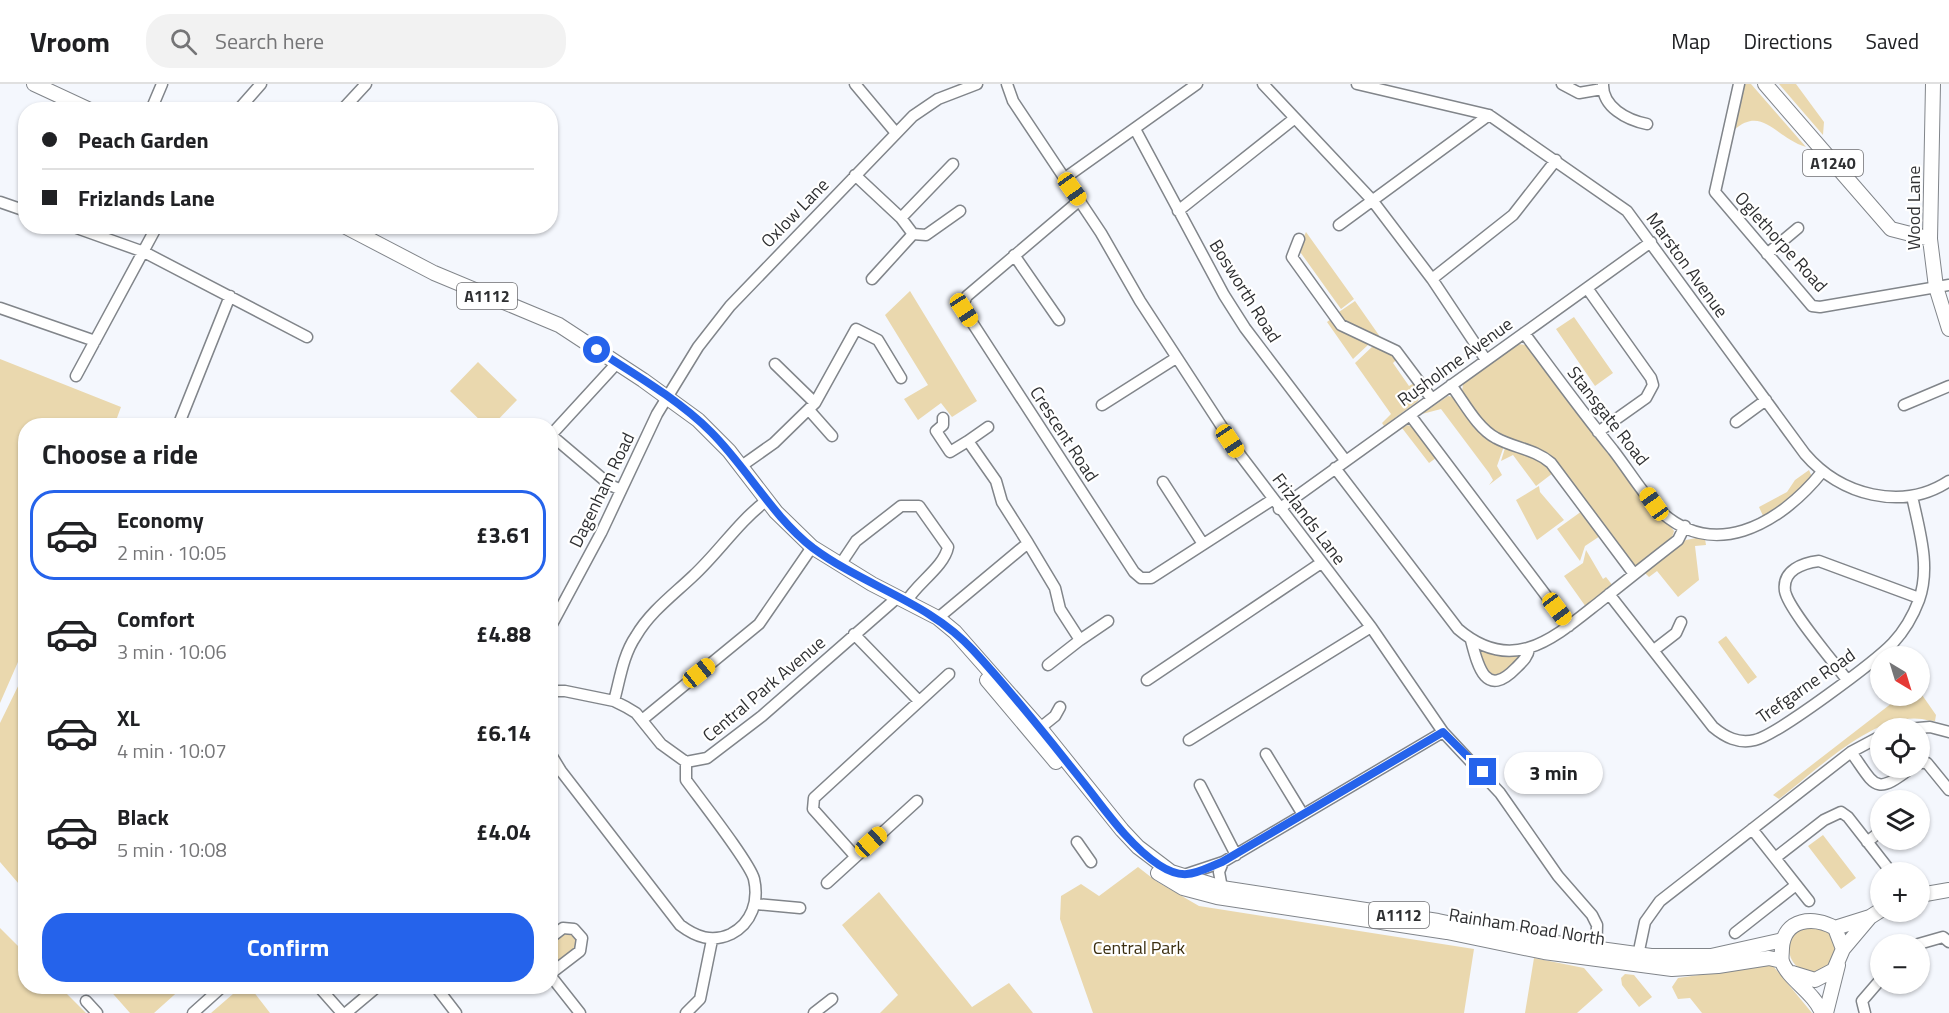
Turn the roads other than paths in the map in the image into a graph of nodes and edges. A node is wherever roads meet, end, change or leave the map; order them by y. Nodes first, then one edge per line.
1 (34, 84) edge
2 (162, 84) edge
3 (261, 84) edge
4 (366, 84) edge
5 (855, 84) edge
6 (978, 84) edge
7 (1007, 84) edge
8 (1197, 84) edge
9 (1263, 84) edge
10 (1357, 84) edge
11 (1562, 84) edge
12 (1739, 84) edge
13 (1765, 84) edge
14 (1933, 84) edge
15 (1603, 87) edge
16 (73, 102) edge
17 (154, 102) edge
18 (245, 102) edge
19 (349, 102) edge
20 (1489, 115) junction
21 (1295, 118) junction
22 (1647, 124) dead end
23 (1135, 129) junction
24 (896, 133) junction
25 (1556, 160) junction
26 (953, 164) dead end
27 (855, 175) junction
28 (1065, 178) junction
29 (1080, 200) junction
30 (1372, 200) junction
31 (0, 202) edge
32 (18, 208) edge
33 (960, 211) dead end
34 (1178, 211) junction
35 (901, 218) junction
36 (1339, 225) dead end
37 (1798, 228) dead end
38 (93, 234) edge
39 (153, 234) edge
40 (359, 234) edge
41 (913, 234) junction
42 (1299, 239) dead end
43 (1930, 239) junction
44 (1651, 242) junction
45 (144, 252) junction
46 (1767, 254) junction
47 (1014, 255) junction
48 (872, 279) dead end
49 (1432, 279) junction
50 (1942, 286) edge
51 (1587, 288) junction
52 (230, 296) junction
53 (0, 308) edge
54 (1059, 320) dead end
55 (1949, 329) edge
56 (1524, 333) junction
57 (307, 337) dead end
58 (95, 341) junction
59 (1176, 358) junction
60 (1486, 360) junction
61 (617, 363) junction
62 (775, 364) dead end
63 (76, 376) dead end
64 (901, 378) dead end
65 (1451, 385) junction
66 (1949, 386) edge
67 (666, 397) junction
68 (1432, 399) junction
69 (1766, 400) junction
70 (1102, 405) dead end
71 (1904, 405) dead end
72 (812, 406) junction
73 (1410, 415) junction
74 (181, 418) edge
75 (943, 418) dead end
76 (1737, 422) dead end
77 (558, 427) edge
78 (988, 427) dead end
79 (1598, 432) junction
80 (832, 436) dead end
81 (558, 441) edge
82 (968, 441) junction
83 (1346, 460) junction
84 (740, 467) junction
85 (1335, 468) junction
86 (1821, 472) junction
87 (1949, 481) edge
88 (1163, 482) dead end
89 (621, 490) junction
90 (1912, 496) junction
91 (766, 501) junction
92 (1275, 504) junction
93 (1685, 526) junction
94 (1028, 543) junction
95 (1203, 544) junction
96 (812, 547) junction
97 (1321, 563) junction
98 (840, 565) junction
99 (1634, 574) junction
100 (1609, 594) junction
101 (1919, 598) junction
102 (902, 599) junction
103 (921, 610) junction
104 (558, 613) edge
105 (938, 618) junction
106 (1108, 621) dead end
107 (1681, 622) dead end
108 (1569, 626) junction
109 (1371, 627) junction
110 (854, 634) junction
111 (1080, 640) junction
112 (1471, 640) junction
113 (1529, 649) junction
114 (1654, 650) junction
115 (1048, 665) dead end
116 (948, 674) dead end
117 (1148, 680) dead end
118 (1847, 680) junction
119 (558, 691) edge
120 (614, 701) junction
121 (919, 701) junction
122 (1060, 707) dead end
123 (642, 720) junction
124 (1930, 727) edge
125 (1040, 728) junction
126 (1443, 732) junction
127 (1949, 732) edge
128 (1189, 740) dead end
129 (1870, 742) edge
130 (1851, 752) junction
131 (1266, 754) dead end
132 (686, 762) junction
133 (558, 766) edge
134 (1930, 766) edge
135 (1898, 778) edge
136 (1200, 786) dead end
137 (1949, 790) edge
138 (917, 801) dead end
139 (1302, 813) junction
140 (1752, 829) junction
141 (1870, 840) edge
142 (1077, 842) dead end
143 (1867, 842) junction
144 (1236, 855) junction
145 (855, 856) junction
146 (1775, 858) junction
147 (1091, 862) dead end
148 (1222, 862) junction
149 (1883, 862) edge
150 (1180, 876) junction
151 (827, 883) dead end
152 (1796, 885) junction
153 (1222, 888) junction
154 (1949, 890) edge
155 (1930, 893) edge
156 (1809, 901) dead end
157 (756, 904) junction
158 (800, 908) dead end
159 (1870, 915) edge
160 (1870, 920) edge
161 (1835, 928) junction
162 (558, 932) edge
163 (1735, 933) dead end
164 (712, 940) junction
165 (1783, 940) junction
166 (1930, 941) edge
167 (1948, 941) edge
168 (1843, 949) junction
169 (1596, 953) junction
170 (1637, 959) junction
171 (1782, 962) junction
172 (1839, 965) junction
173 (558, 969) edge
174 (1792, 974) junction
175 (558, 985) edge
176 (1870, 992) edge
177 (214, 994) edge
178 (326, 994) edge
179 (368, 994) edge
180 (441, 994) edge
181 (832, 999) dead end
182 (86, 1002) dead end
183 (97, 1013) edge
184 (194, 1013) edge
185 (344, 1013) edge
186 (456, 1013) edge
187 (580, 1013) edge
188 (686, 1013) edge
189 (814, 1013) edge
190 (1824, 1013) edge
191 (1865, 1013) edge

1 - 16 main road
2 - 17 street
3 - 18 street
4 - 19 street
5 - 24 street
6 - 24 street, Oxlow Lane
7 - 28 street, Frizlands Lane
8 - 23 street
9 - 21 street
10 - 20 street, Marston Avenue
11 - 15 street
12 - 46 street, Oglethorpe Road
13 - 43 main road, A1240
14 - 43 main road, Wood Lane
15 - 22 street
20 - 25 street, Marston Avenue
20 - 30 street
21 - 30 street
21 - 34 street
23 - 28 street
23 - 34 street, Bosworth Road
24 - 27 street, Oxlow Lane
25 - 44 street, Marston Avenue
25 - 49 street
26 - 35 street
27 - 35 street
27 - 67 street, Oxlow Lane
28 - 29 street, Frizlands Lane
29 - 47 street, Crescent Road
29 - 59 street, Frizlands Lane
30 - 36 street
30 - 49 street
31 - 32 street
33 - 41 street
34 - 83 street, Bosworth Road
35 - 41 street
37 - 46 street
38 - 45 street
39 - 45 street
40 - 61 main road, A1112
41 - 48 street
42 - 68 street
43 - 50 main road, Wood Lane
44 - 51 street, Rusholme Avenue
44 - 69 street, Marston Avenue
45 - 52 street
45 - 58 street
46 - 50 street, Oglethorpe Road
47 - 54 street
47 - 95 street, Crescent Road
49 - 60 street
50 - 55 main road, Wood Lane
51 - 56 street, Rusholme Avenue
51 - 79 street
52 - 57 street
52 - 74 street
53 - 58 street
56 - 60 street, Rusholme Avenue
56 - 79 street, Stansgate Road
58 - 63 street
59 - 70 street
59 - 92 street, Frizlands Lane
60 - 65 street, Rusholme Avenue
61 - 67 main road, A1112
61 - 77 street
62 - 72 street
64 - 72 street
65 - 68 street, Rusholme Avenue
65 - 99 street
66 - 71 street
67 - 84 main road, Rainham Road North / A1112
67 - 89 street, Dagenham Road
68 - 73 street, Rusholme Avenue
69 - 76 street
69 - 86 street, Marston Avenue
72 - 80 street
72 - 84 street
73 - 83 street, Rusholme Avenue
73 - 108 street
75 - 82 street
78 - 82 street
79 - 93 street, Stansgate Road
81 - 89 street
82 - 94 street
83 - 85 street, Rusholme Avenue
84 - 91 main road, Rainham Road North / A1112
85 - 92 street, Rusholme Avenue
85 - 112 street
86 - 90 street, Marston Avenue
86 - 93 street, Stansgate Road
87 - 90 street, Marston Avenue
88 - 95 street
89 - 104 street, Dagenham Road
90 - 101 street, Trefgarne Road
91 - 96 main road, Rainham Road North / A1112
91 - 120 street
92 - 95 street, Crescent Road
92 - 97 street, Frizlands Lane
93 - 99 street
94 - 105 street
94 - 111 street
96 - 98 main road, Rainham Road North / A1112
96 - 123 street
97 - 109 street, Frizlands Lane
97 - 117 street
98 - 102 main road, Rainham Road North / A1112
98 - 102 street, Central Park Avenue
99 - 100 street
100 - 108 street
100 - 114 street, Trefgarne Road
101 - 118 street, Trefgarne Road
101 - 118 street
102 - 103 main road, Rainham Road North / A1112
102 - 110 street, Central Park Avenue
103 - 105 main road, Rainham Road North / A1112
103 - 169 main road, Rainham Road North / A1112
105 - 125 main road, Rainham Road North / A1112
106 - 111 street
107 - 114 street
108 - 113 street
109 - 126 street, Frizlands Lane
109 - 128 street
110 - 121 street
110 - 132 street, Central Park Avenue
111 - 115 street
112 - 113 street
112 - 113 street
114 - 118 street, Trefgarne Road
116 - 121 street
119 - 120 street
120 - 123 street
121 - 145 street
122 - 125 street
123 - 132 street
124 - 127 street
125 - 150 main road, Rainham Road North / A1112
126 - 139 street
126 - 169 street, Frizlands Lane
129 - 130 street
130 - 135 street
130 - 140 street
131 - 139 street
132 - 157 street
133 - 164 street
134 - 137 street
136 - 144 street
138 - 145 street
139 - 144 street
140 - 146 street
140 - 170 street
141 - 143 street
142 - 147 street
143 - 146 street
143 - 149 street
144 - 148 street
145 - 151 street
146 - 152 street
148 - 150 street
148 - 153 street
150 - 153 main road, Rainham Road North / A1112
152 - 156 street
152 - 163 street
153 - 169 main road, Rainham Road North / A1112
154 - 155 main road
157 - 158 street
157 - 164 street
159 - 161 main road
160 - 168 main road
161 - 165 main road
161 - 168 main road
162 - 173 street
164 - 188 street
165 - 170 main road, Rainham Road North / A1112
165 - 171 main road
166 - 167 street
168 - 172 main road
169 - 170 main road, Rainham Road North / A1112
170 - 171 main road, Rainham Road North / A1112
171 - 174 main road
172 - 174 main road
172 - 190 main road
174 - 190 main road
175 - 187 street
176 - 191 street
177 - 184 street
178 - 185 street
179 - 185 street
180 - 186 street
181 - 189 street
182 - 183 street

